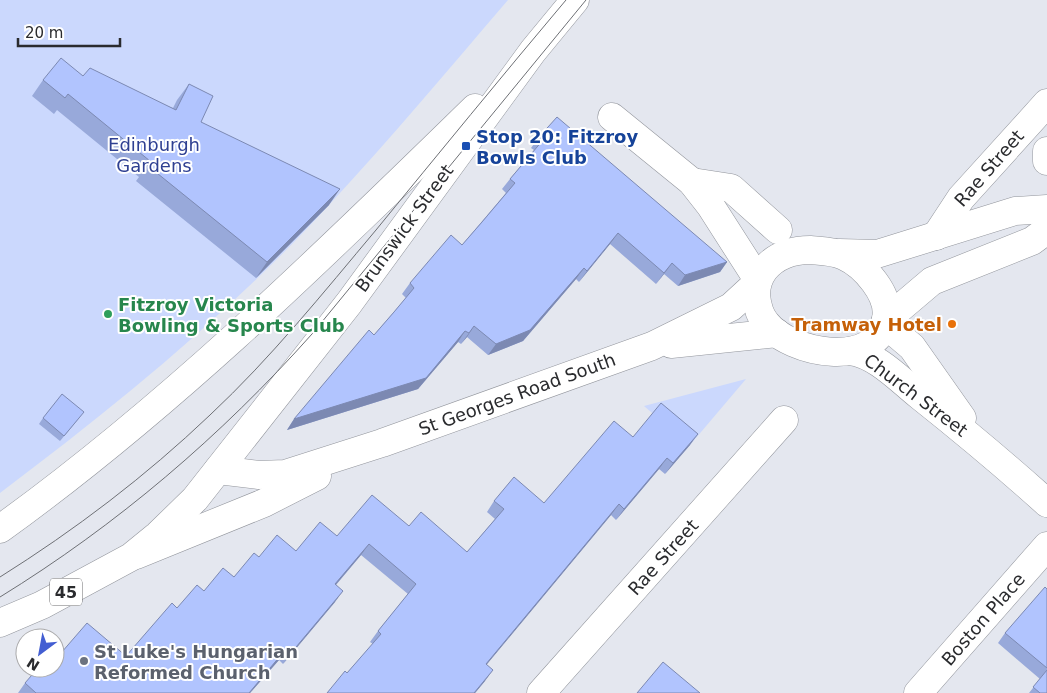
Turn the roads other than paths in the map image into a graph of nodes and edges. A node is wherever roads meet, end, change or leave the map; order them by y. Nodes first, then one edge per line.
1 (576, 0) edge
2 (533, 51) junction
3 (1047, 103) edge
4 (612, 117) dead end
5 (1047, 151) edge
6 (1047, 162) edge
7 (692, 182) junction
8 (1047, 209) edge
9 (778, 230) dead end
10 (1047, 230) edge
11 (936, 236) junction
12 (832, 253) junction
13 (757, 282) junction
14 (886, 322) junction
15 (777, 333) junction
16 (652, 346) junction
17 (850, 351) junction
18 (784, 420) dead end
19 (382, 443) junction
20 (980, 444) junction
21 (218, 470) junction
22 (1047, 503) edge
23 (0, 530) edge
24 (1047, 546) edge
25 (132, 557) junction
26 (0, 624) edge
27 (541, 693) edge
28 (918, 693) edge

1 - 2 main road, Brunswick Street / 45
2 - 21 main road, Brunswick Street / 45
2 - 23 main road, Brunswick Street / 45
3 - 11 main road, Rae Street
4 - 7 main road
5 - 6 main road, Rae Street
7 - 9 main road
7 - 13 main road
8 - 11 main road
10 - 14 main road
11 - 12 main road
12 - 13 main road
12 - 14 main road
13 - 15 main road
13 - 16 main road, St Georges Road South
14 - 17 main road
14 - 20 main road, Church Street
15 - 16 main road, St Georges Road South
15 - 17 main road
16 - 19 main road, St Georges Road South
17 - 20 main road, Church Street
18 - 27 main road, Rae Street
19 - 21 main road, St Georges Road South
19 - 25 main road, St Georges Road South
20 - 22 main road, Church Street
21 - 25 main road, Brunswick Street / 45
24 - 28 main road, Boston Place
25 - 26 main road, 45

